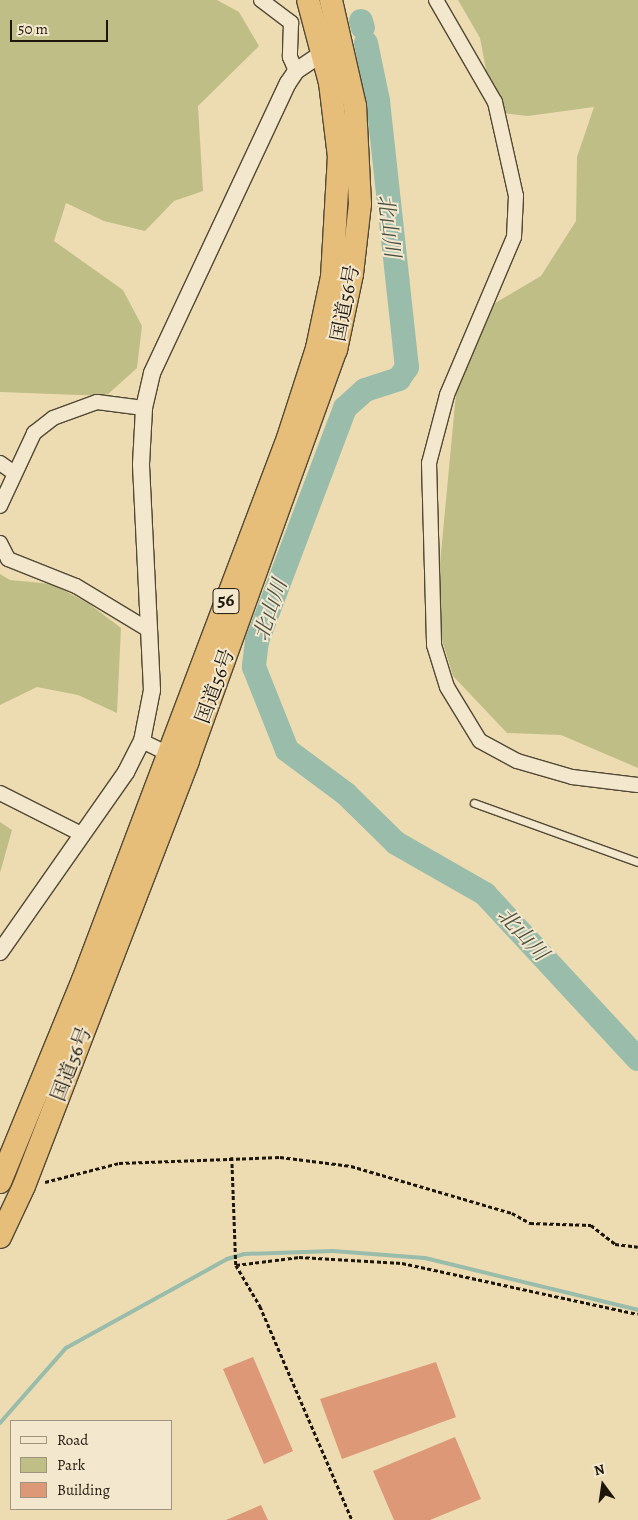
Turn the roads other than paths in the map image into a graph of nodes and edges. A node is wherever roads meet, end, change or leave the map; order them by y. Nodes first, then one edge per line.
1 (261, 0) edge
2 (308, 0) edge
3 (331, 0) edge
4 (436, 0) edge
5 (343, 41) junction
6 (323, 51) junction
7 (296, 71) junction
8 (144, 408) junction
9 (0, 463) edge
10 (13, 472) junction
11 (0, 506) edge
12 (0, 543) edge
13 (149, 630) junction
14 (142, 741) junction
15 (177, 757) junction
16 (638, 785) edge
17 (0, 793) edge
18 (474, 803) dead end
19 (81, 834) junction
20 (638, 862) edge
21 (0, 952) edge
22 (0, 1182) edge
23 (0, 1237) edge

1 - 7 street
2 - 6 highway, 国道56号 / 56
3 - 5 highway, 国道56号 / 56
4 - 16 street
5 - 6 street
5 - 15 highway, 国道56号 / 56
6 - 7 street
6 - 15 highway, 国道56号 / 56
7 - 8 street
8 - 10 street
8 - 13 street
9 - 10 street
10 - 11 street
12 - 13 street
13 - 14 street
14 - 15 street
14 - 19 street
15 - 22 highway, 国道56号 / 56
15 - 23 highway, 国道56号 / 56
17 - 19 street
18 - 20 lane
19 - 21 street

